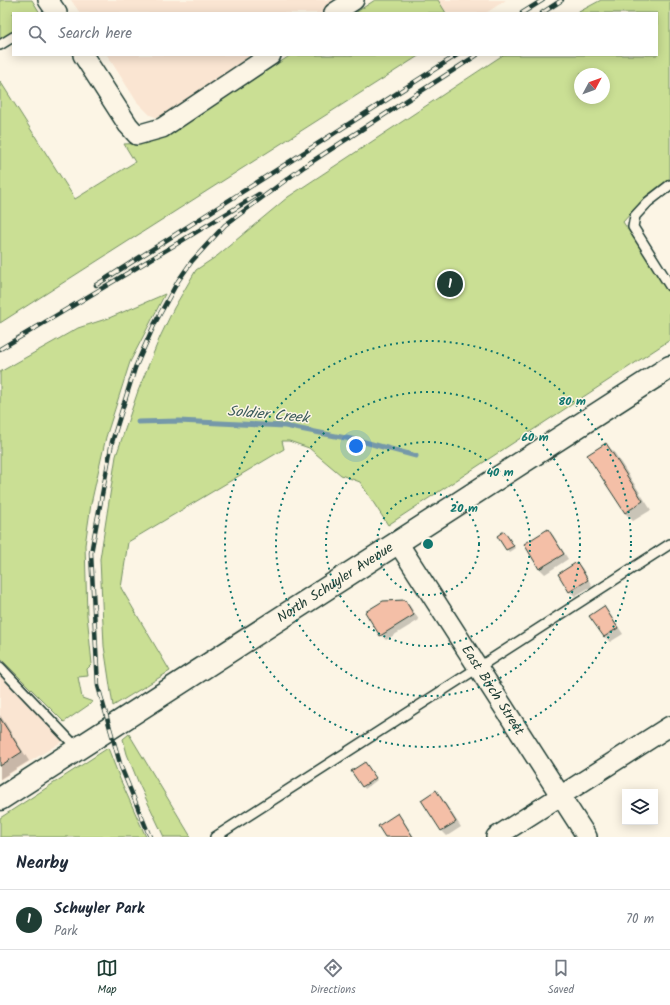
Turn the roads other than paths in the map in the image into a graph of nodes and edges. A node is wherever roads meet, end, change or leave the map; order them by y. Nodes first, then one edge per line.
1 (354, 0) edge
2 (336, 12) edge
3 (12, 38) edge
4 (0, 45) edge
5 (84, 56) edge
6 (270, 56) edge
7 (670, 185) edge
8 (670, 286) edge
9 (670, 367) edge
10 (398, 542) junction
11 (670, 544) edge
12 (0, 666) edge
13 (478, 668) junction
14 (670, 726) edge
15 (78, 749) junction
16 (561, 796) junction
17 (0, 799) edge
18 (216, 837) edge
19 (496, 837) edge
20 (588, 837) edge

1 - 2 street
3 - 4 lane
5 - 6 street
7 - 8 lane
9 - 10 street, North Schuyler Avenue
10 - 13 street, East Birch Street
10 - 15 street, North Schuyler Avenue
11 - 13 lane
12 - 15 lane
13 - 16 street, East Birch Street
13 - 18 lane
14 - 16 street
15 - 17 street, North Schuyler Avenue
16 - 19 street
16 - 20 street, East Birch Street

